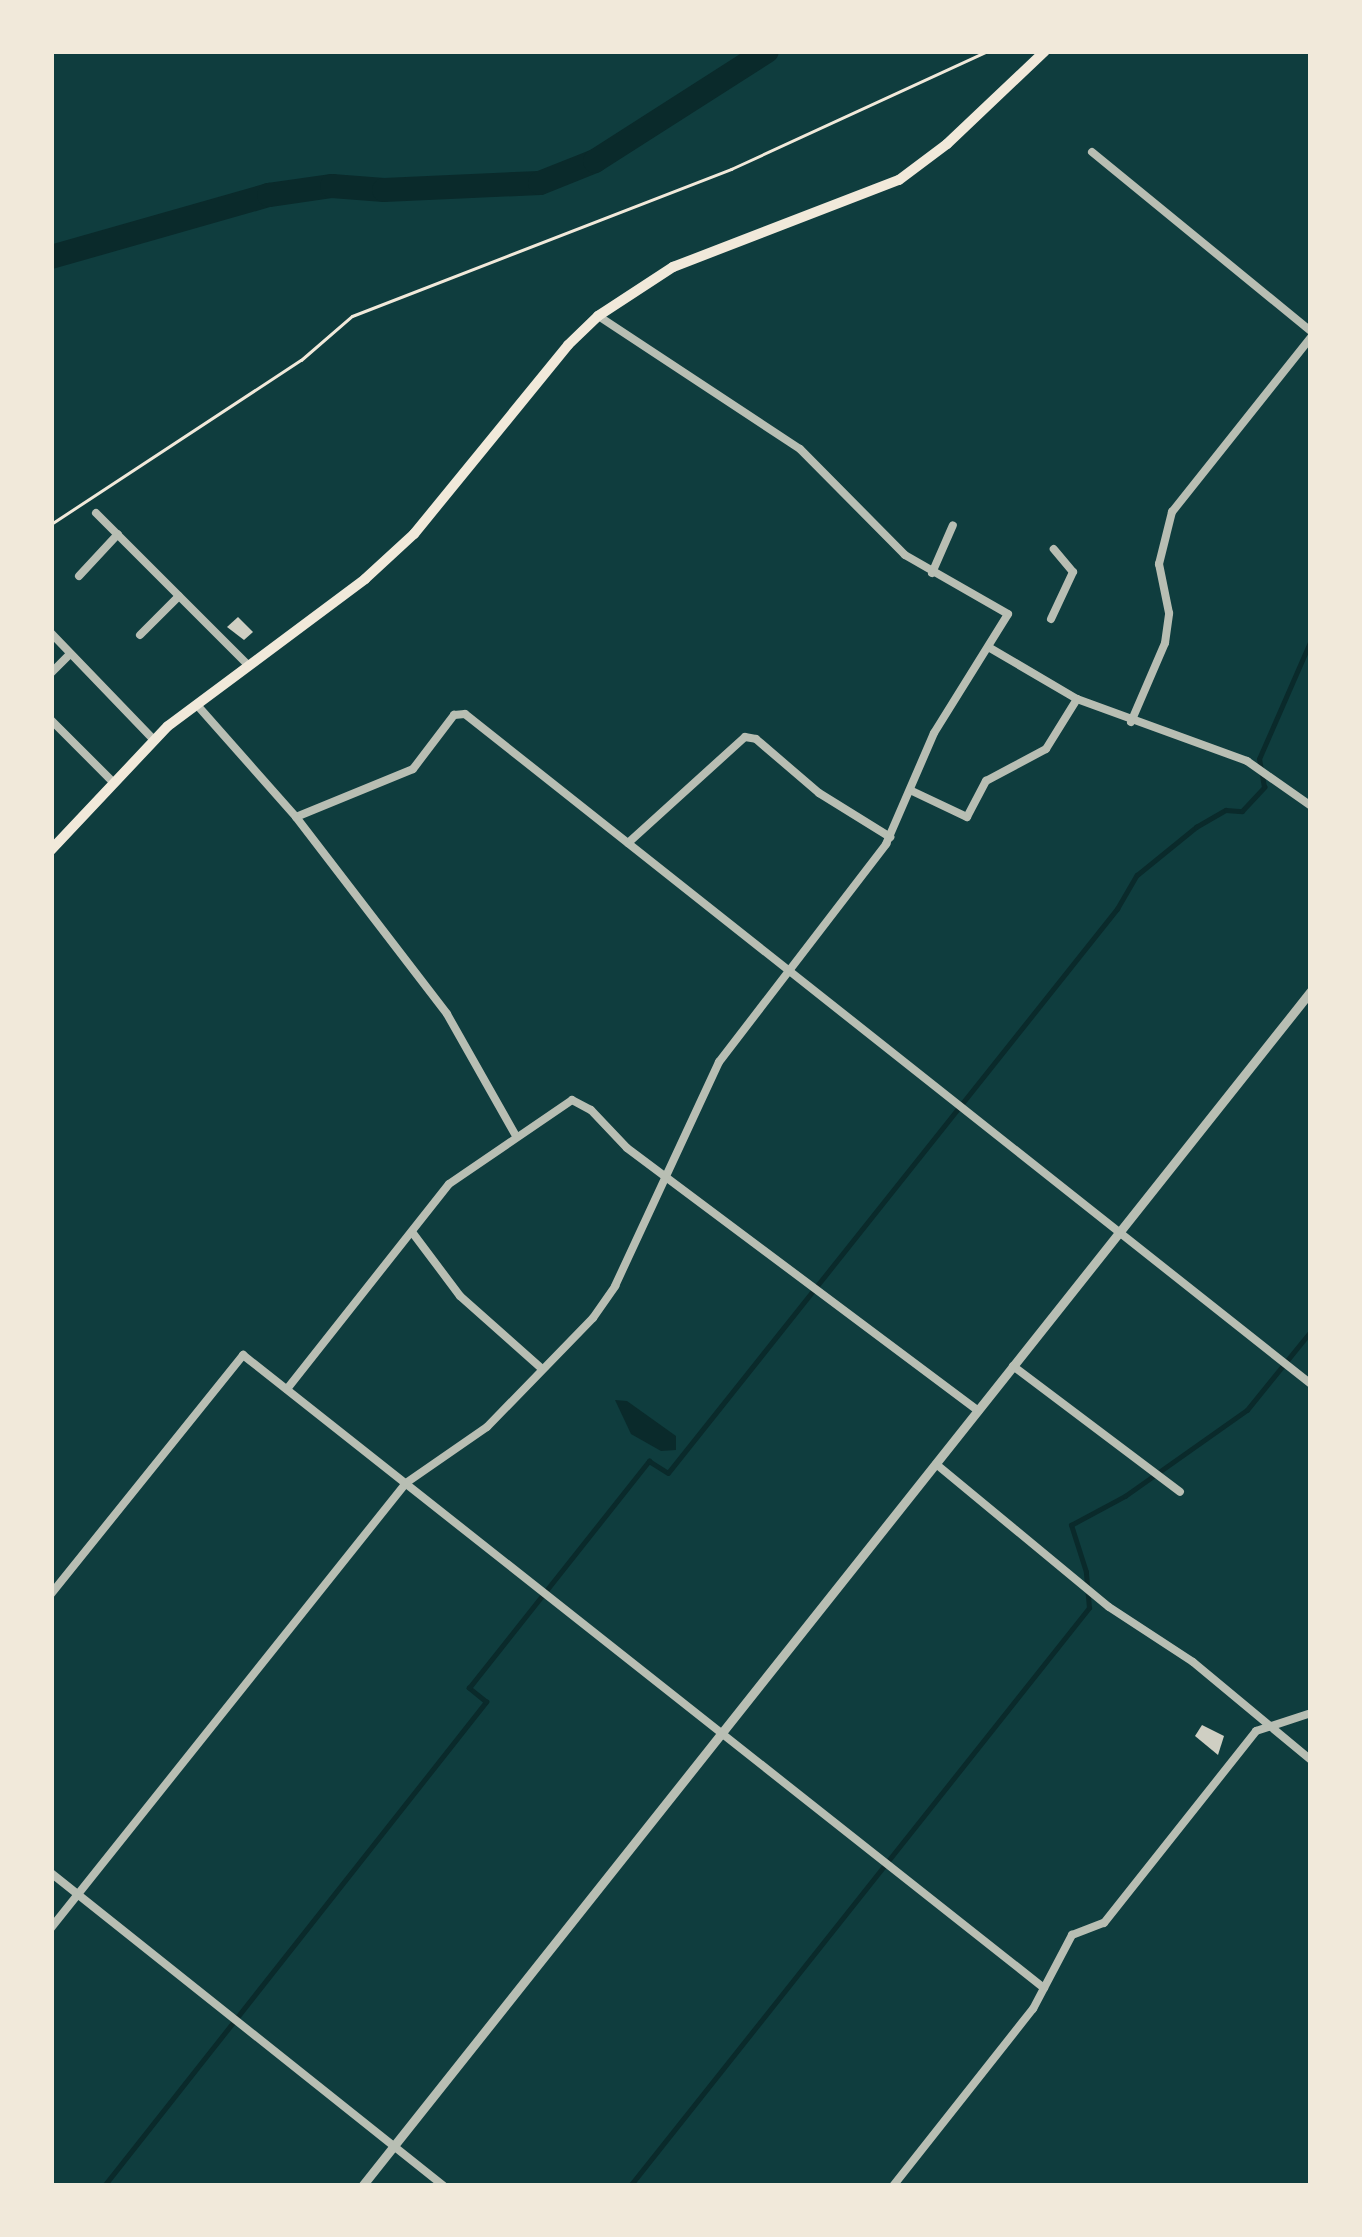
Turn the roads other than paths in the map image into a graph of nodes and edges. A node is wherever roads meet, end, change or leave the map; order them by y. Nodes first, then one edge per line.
1 (1045, 51) edge
2 (1092, 152) dead end
3 (598, 316) junction
4 (1311, 334) edge
5 (96, 513) dead end
6 (953, 525) dead end
7 (118, 535) junction
8 (1054, 549) dead end
9 (932, 573) junction
10 (79, 576) dead end
11 (179, 596) junction
12 (1052, 619) dead end
13 (51, 633) edge
14 (140, 635) dead end
15 (990, 648) junction
16 (70, 653) junction
17 (248, 665) junction
18 (51, 673) edge
19 (1077, 699) junction
20 (196, 704) junction
21 (51, 720) edge
22 (1131, 722) junction
23 (154, 740) junction
24 (112, 781) junction
25 (912, 791) junction
26 (1311, 806) edge
27 (296, 817) junction
28 (890, 837) junction
29 (628, 843) junction
30 (51, 850) edge
31 (789, 971) junction
32 (1311, 991) edge
33 (516, 1136) junction
34 (668, 1175) junction
35 (412, 1232) junction
36 (1118, 1233) junction
37 (1013, 1366) junction
38 (541, 1368) junction
39 (1311, 1384) edge
40 (286, 1389) junction
41 (977, 1411) junction
42 (937, 1464) junction
43 (406, 1483) junction
44 (1180, 1492) dead end
45 (51, 1594) edge
46 (1311, 1713) edge
47 (1267, 1725) junction
48 (722, 1733) junction
49 (1311, 1760) edge
50 (51, 1873) edge
51 (78, 1895) junction
52 (51, 1928) edge
53 (1044, 1988) junction
54 (394, 2146) junction
55 (362, 2186) edge
56 (444, 2186) edge
57 (892, 2186) edge

1 - 3 main road
2 - 4 street
3 - 9 street
3 - 17 main road
4 - 22 street
5 - 7 street
6 - 9 street
7 - 10 street
7 - 11 street
8 - 12 street
9 - 15 street
11 - 14 street
11 - 17 street
13 - 16 street
15 - 19 street
15 - 25 street
16 - 18 street
16 - 23 street
17 - 20 main road
19 - 22 street
19 - 25 street
20 - 23 main road
20 - 27 street
21 - 24 street
22 - 26 street
23 - 24 main road
24 - 30 main road
25 - 28 street
27 - 29 street
27 - 33 street
28 - 29 street
28 - 31 street
29 - 31 street
31 - 34 street
31 - 36 street
32 - 36 street
33 - 34 street
33 - 35 street
34 - 38 street
34 - 41 street
35 - 38 street
35 - 40 street
36 - 37 street
36 - 39 street
37 - 41 street
37 - 44 street
38 - 43 street
40 - 43 street
40 - 45 street
41 - 42 street
42 - 47 street
42 - 48 street
43 - 48 street
43 - 51 street
46 - 47 street
47 - 49 street
47 - 53 street
48 - 53 street
48 - 54 street
50 - 51 street
51 - 52 street
51 - 54 street
53 - 57 street
54 - 55 street
54 - 56 street

